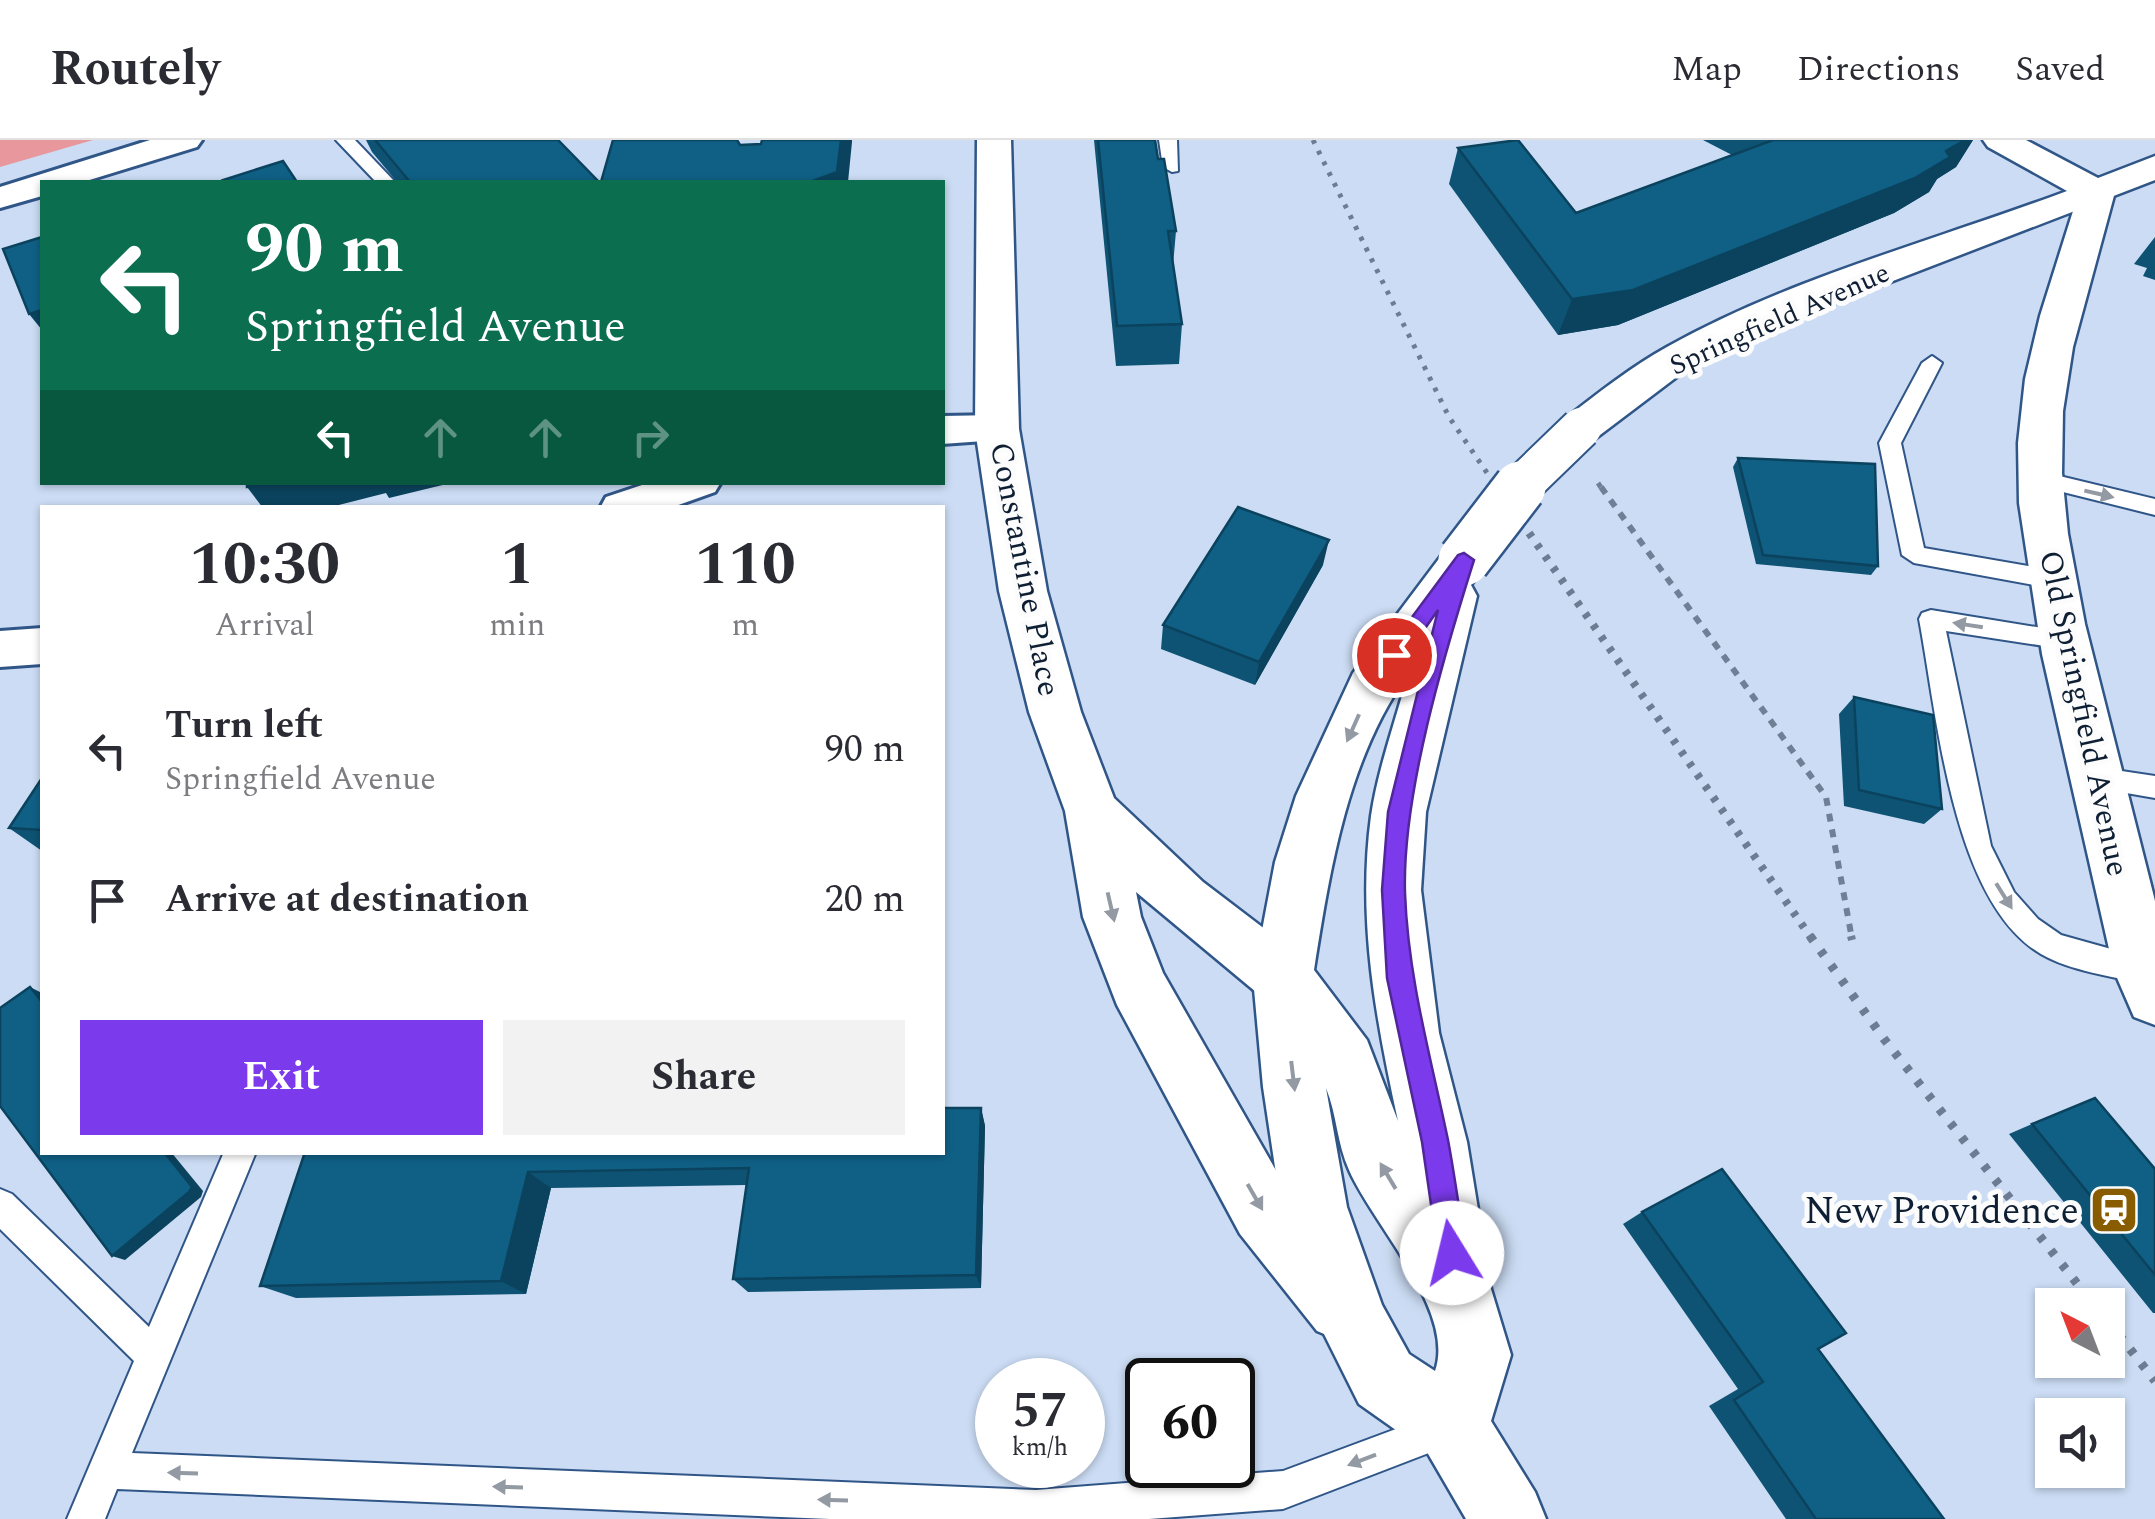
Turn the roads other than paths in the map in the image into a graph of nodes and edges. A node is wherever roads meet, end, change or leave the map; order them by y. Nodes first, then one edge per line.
1 (185, 140) edge
2 (345, 140) edge
3 (994, 140) edge
4 (1168, 140) edge
5 (2000, 140) edge
6 (1172, 167) dead end
7 (2155, 167) edge
8 (59, 180) edge
9 (384, 180) edge
10 (40, 186) edge
11 (2097, 192) junction
12 (0, 198) edge
13 (1932, 363) dead end
14 (997, 429) junction
15 (945, 430) edge
16 (2043, 480) junction
17 (691, 485) edge
18 (629, 505) edge
19 (2155, 506) edge
20 (1464, 560) junction
21 (2051, 579) junction
22 (2064, 640) junction
23 (40, 646) edge
24 (0, 648) edge
25 (2095, 778) junction
26 (2155, 787) edge
27 (1092, 811) junction
28 (1283, 978) junction
29 (2150, 984) edge
30 (239, 1155) edge
31 (0, 1206) edge
32 (1458, 1290) junction
33 (1353, 1322) junction
34 (155, 1357) junction
35 (1453, 1426) junction
36 (109, 1470) junction
37 (86, 1519) edge
38 (1508, 1519) edge

1 - 8 street
2 - 9 lane
3 - 14 main road, Constantine Place
4 - 6 lane
5 - 11 main road
7 - 11 main road, Springfield Avenue
10 - 12 street
11 - 16 main road, Old Springfield Avenue
11 - 20 main road, Springfield Avenue, bridge
13 - 21 lane
14 - 15 street
14 - 27 main road, Constantine Place
16 -> 19 lane
16 - 21 main road, Old Springfield Avenue
17 - 18 street
20 -> 28 main road, Springfield Avenue
20 - 32 main road, Springfield Avenue
21 - 22 main road, Old Springfield Avenue
22 - 25 main road, Old Springfield Avenue
22 -> 29 lane
23 - 24 street
25 - 26 lane
25 - 29 main road, Old Springfield Avenue
27 - 28 main road, Constantine Place
27 -> 33 main road, Constantine Place
32 -> 28 main road, Constantine Place
28 -> 33 main road, Springfield Avenue
30 - 34 lane
31 - 34 lane
32 - 35 main road, Springfield Avenue
33 - 35 main road, Springfield Avenue
34 - 36 lane
35 -> 36 lane
35 - 38 main road, Springfield Avenue
36 - 37 lane

